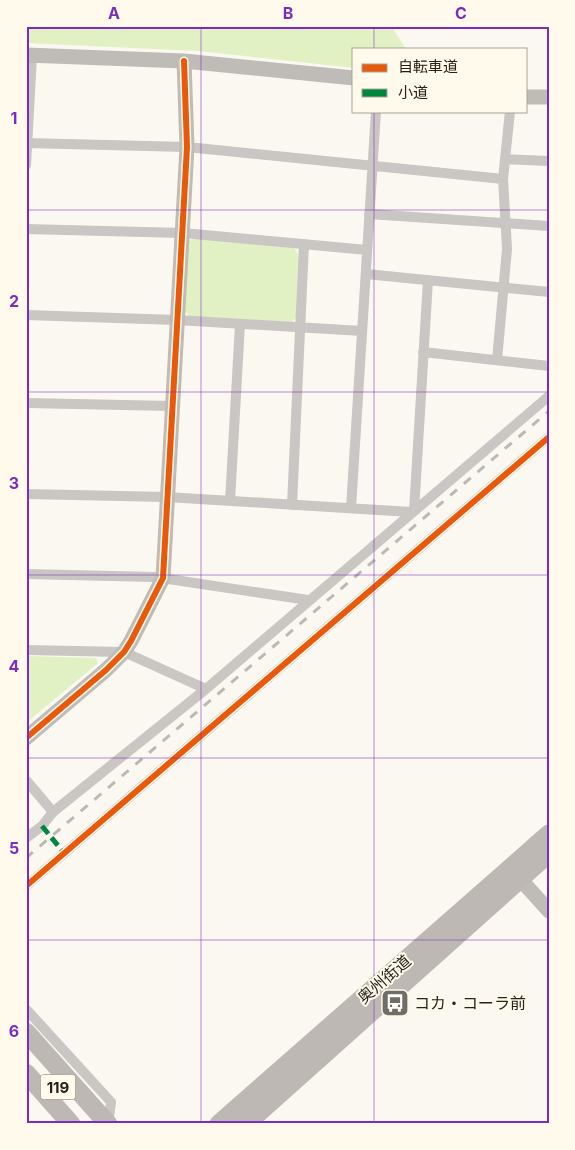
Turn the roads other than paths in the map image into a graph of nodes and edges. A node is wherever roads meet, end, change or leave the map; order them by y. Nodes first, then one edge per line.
1 (29, 56) edge
2 (184, 61) junction
3 (352, 78) edge
4 (528, 97) edge
5 (548, 97) edge
6 (376, 112) edge
7 (510, 112) edge
8 (27, 143) edge
9 (187, 147) junction
10 (505, 160) junction
11 (549, 161) edge
12 (26, 165) edge
13 (372, 166) junction
14 (503, 179) junction
15 (369, 214) junction
16 (506, 223) junction
17 (549, 226) edge
18 (26, 229) edge
19 (183, 233) junction
20 (304, 244) junction
21 (367, 250) junction
22 (366, 274) junction
23 (428, 280) junction
24 (504, 288) junction
25 (549, 292) edge
26 (26, 315) edge
27 (177, 320) junction
28 (240, 324) junction
29 (300, 327) junction
30 (362, 331) junction
31 (423, 352) junction
32 (497, 360) junction
33 (549, 366) edge
34 (549, 396) edge
35 (26, 403) edge
36 (172, 406) junction
37 (549, 437) edge
38 (26, 494) edge
39 (167, 497) junction
40 (230, 501) junction
41 (292, 504) junction
42 (352, 508) junction
43 (414, 511) junction
44 (26, 574) edge
45 (163, 578) junction
46 (308, 600) junction
47 (26, 650) edge
48 (124, 652) junction
49 (206, 689) junction
50 (26, 738) edge
51 (26, 780) edge
52 (53, 812) junction
53 (549, 834) edge
54 (26, 838) edge
55 (549, 853) edge
56 (515, 873) junction
57 (26, 886) edge
58 (549, 911) edge
59 (26, 1009) edge
60 (26, 1032) edge
61 (26, 1051) edge
62 (26, 1073) edge
63 (26, 1085) edge
64 (60, 1124) edge
65 (71, 1124) edge
66 (91, 1124) edge
67 (108, 1124) edge
68 (219, 1124) edge
69 (246, 1124) edge

1 - 2 street
1 - 8 street
2 - 3 street
2 - 9 street
4 - 5 street
6 - 13 street
7 - 10 street
8 - 9 street
8 - 12 street
9 - 13 street
9 - 19 street
10 - 11 street
10 - 14 street
13 - 14 street
13 - 15 street
14 - 16 street
15 - 16 street
15 - 21 street
16 - 17 street
16 - 24 street
18 - 19 street
19 - 20 street
19 - 27 street
20 - 21 street
20 - 29 street
21 - 22 street
22 - 23 street
22 - 30 street
23 - 24 street
23 - 31 street
24 - 25 street
24 - 32 street
26 - 27 street
27 - 28 street
27 - 36 street
28 - 29 street
28 - 40 street
29 - 30 street
29 - 41 street
30 - 42 street
31 - 32 street
31 - 43 street
32 - 33 street
34 - 43 street
35 - 36 street
36 - 39 street
37 - 57 street
38 - 39 street
39 - 40 street
39 - 45 street
40 - 41 street
41 - 42 street
42 - 43 street
43 - 46 street
44 - 45 street
45 - 46 street
45 - 48 street
46 - 49 street
47 - 48 street
48 - 49 street
48 - 50 street
49 - 52 street
51 - 52 street
52 - 54 street
53 - 56 highway, 奥州街道
55 - 56 highway, 奥州街道
56 - 58 street
56 - 68 highway, 奥州街道
56 - 69 highway, 奥州街道
59 - 67 street
60 - 67 highway
61 - 66 highway, 119
62 - 65 highway, 119
63 - 64 highway

